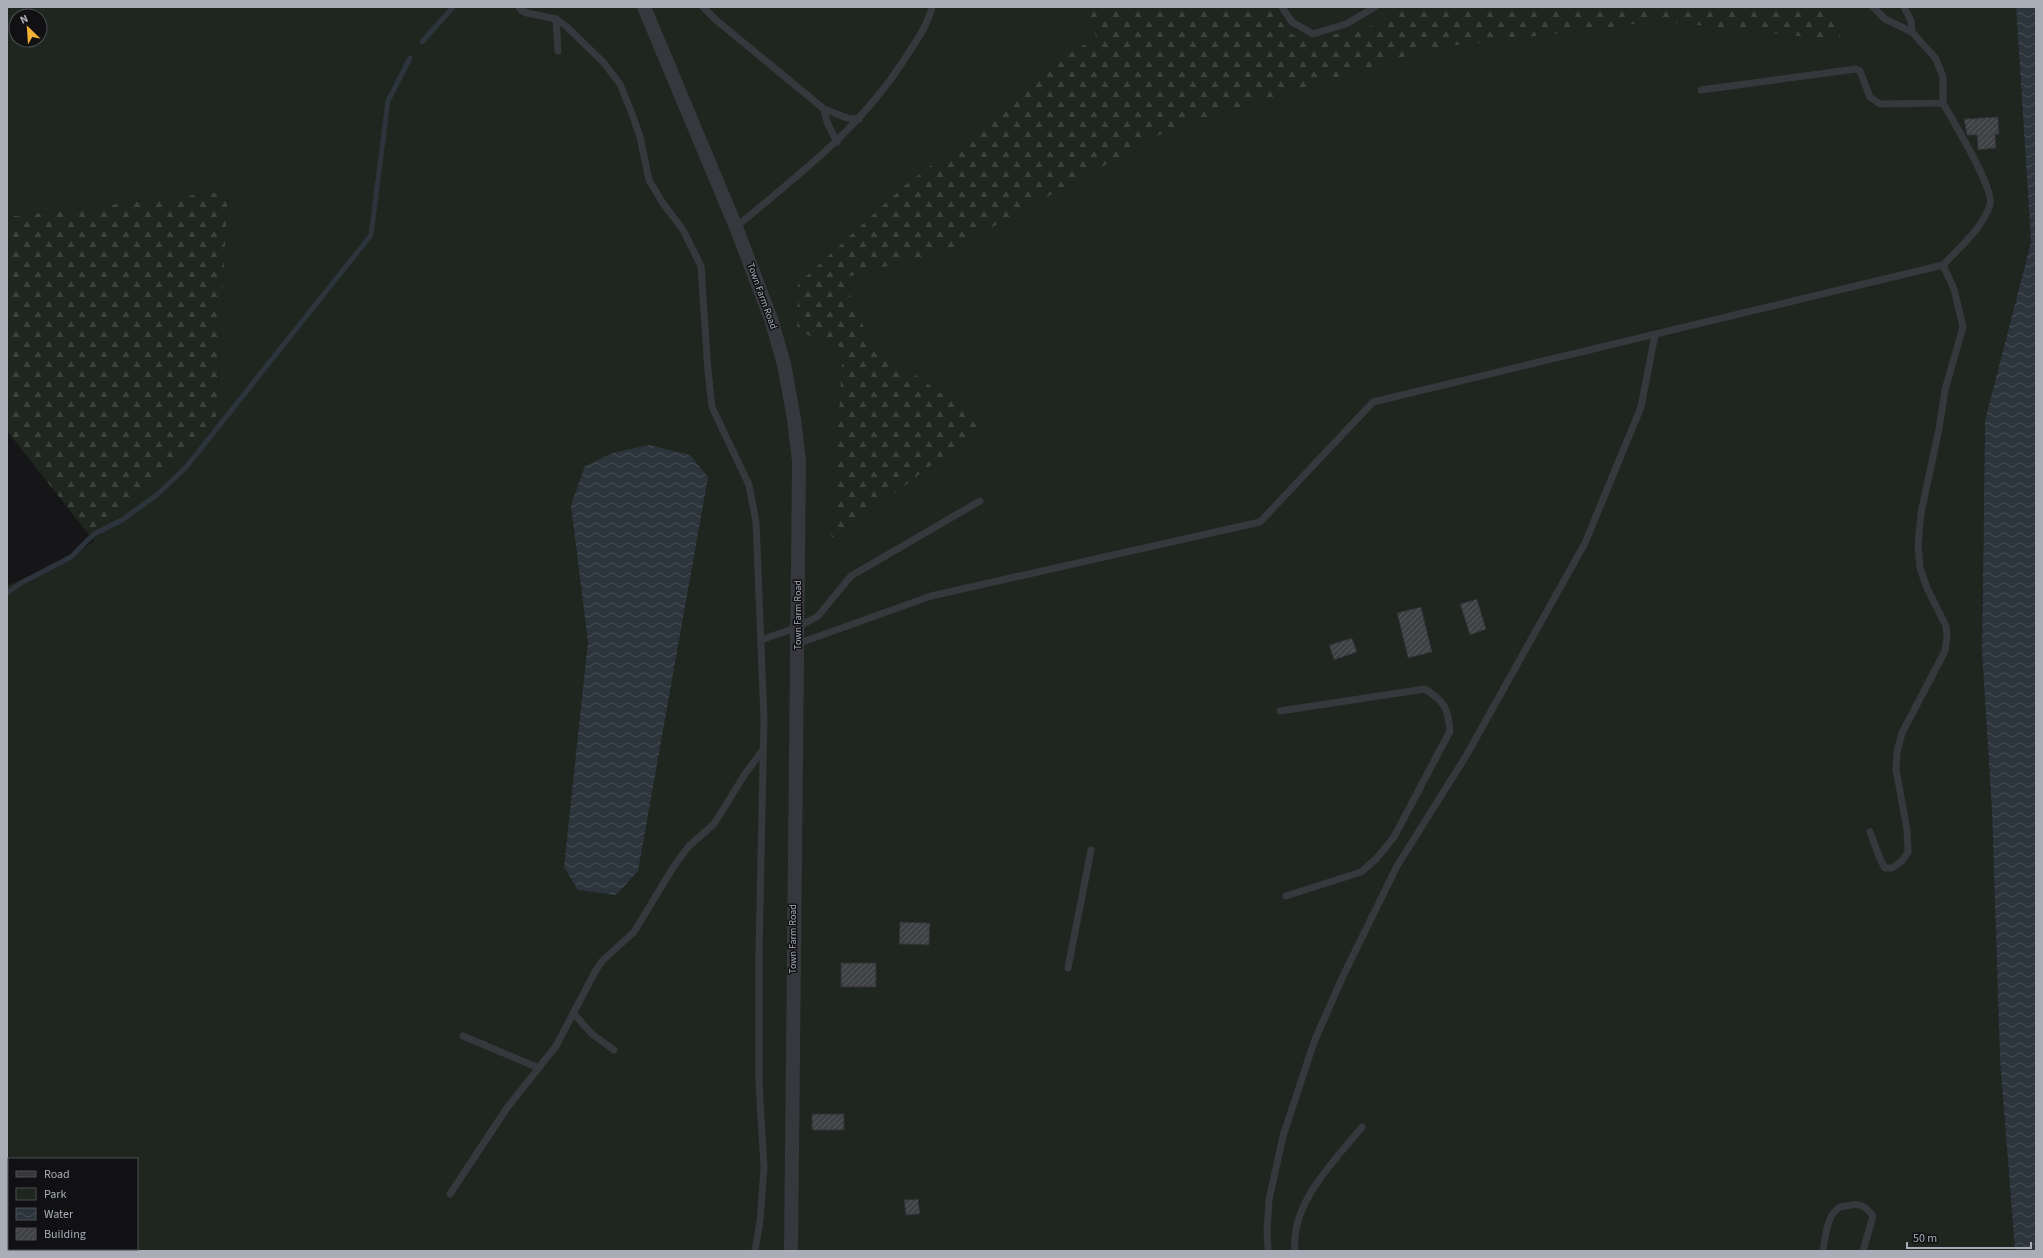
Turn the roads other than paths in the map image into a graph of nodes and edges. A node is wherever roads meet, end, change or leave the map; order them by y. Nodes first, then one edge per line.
1 (519, 7) edge
2 (644, 7) edge
3 (703, 7) edge
4 (932, 7) edge
5 (1282, 7) edge
6 (1376, 7) edge
7 (1873, 7) edge
8 (1904, 7) edge
9 (556, 19) junction
10 (1912, 32) junction
11 (558, 51) dead end
12 (1701, 90) dead end
13 (1943, 103) junction
14 (824, 109) junction
15 (859, 119) junction
16 (837, 142) junction
17 (736, 227) junction
18 (1943, 265) junction
19 (1655, 335) junction
20 (980, 501) dead end
21 (798, 628) junction
22 (761, 640) junction
23 (797, 644) junction
24 (1280, 711) dead end
25 (763, 751) junction
26 (1870, 832) dead end
27 (1090, 850) dead end
28 (1286, 896) dead end
29 (1068, 968) dead end
30 (574, 1014) junction
31 (463, 1036) dead end
32 (614, 1050) dead end
33 (539, 1068) junction
34 (1362, 1128) dead end
35 (450, 1194) dead end
36 (755, 1251) edge
37 (791, 1251) edge
38 (1268, 1251) edge
39 (1296, 1251) edge
40 (1823, 1251) edge
41 (1863, 1251) edge

1 - 9 lane
2 - 17 street, Town Farm Road
3 - 14 lane
4 - 15 lane
5 - 6 lane
7 - 10 lane
8 - 10 lane
9 - 11 lane
9 - 22 lane
10 - 13 lane
12 - 13 lane
13 - 18 lane
14 - 15 lane
14 - 16 lane
15 - 16 lane
16 - 17 lane
17 - 21 street, Town Farm Road
18 - 19 lane
18 - 26 lane
19 - 23 lane
19 - 38 lane
20 - 21 lane
21 - 22 lane
21 - 23 street, Town Farm Road
22 - 25 lane
23 - 37 street, Town Farm Road
24 - 28 lane
25 - 30 lane
25 - 36 lane
27 - 29 lane
30 - 32 lane
30 - 33 lane
31 - 33 lane
33 - 35 lane
34 - 39 lane
40 - 41 lane

